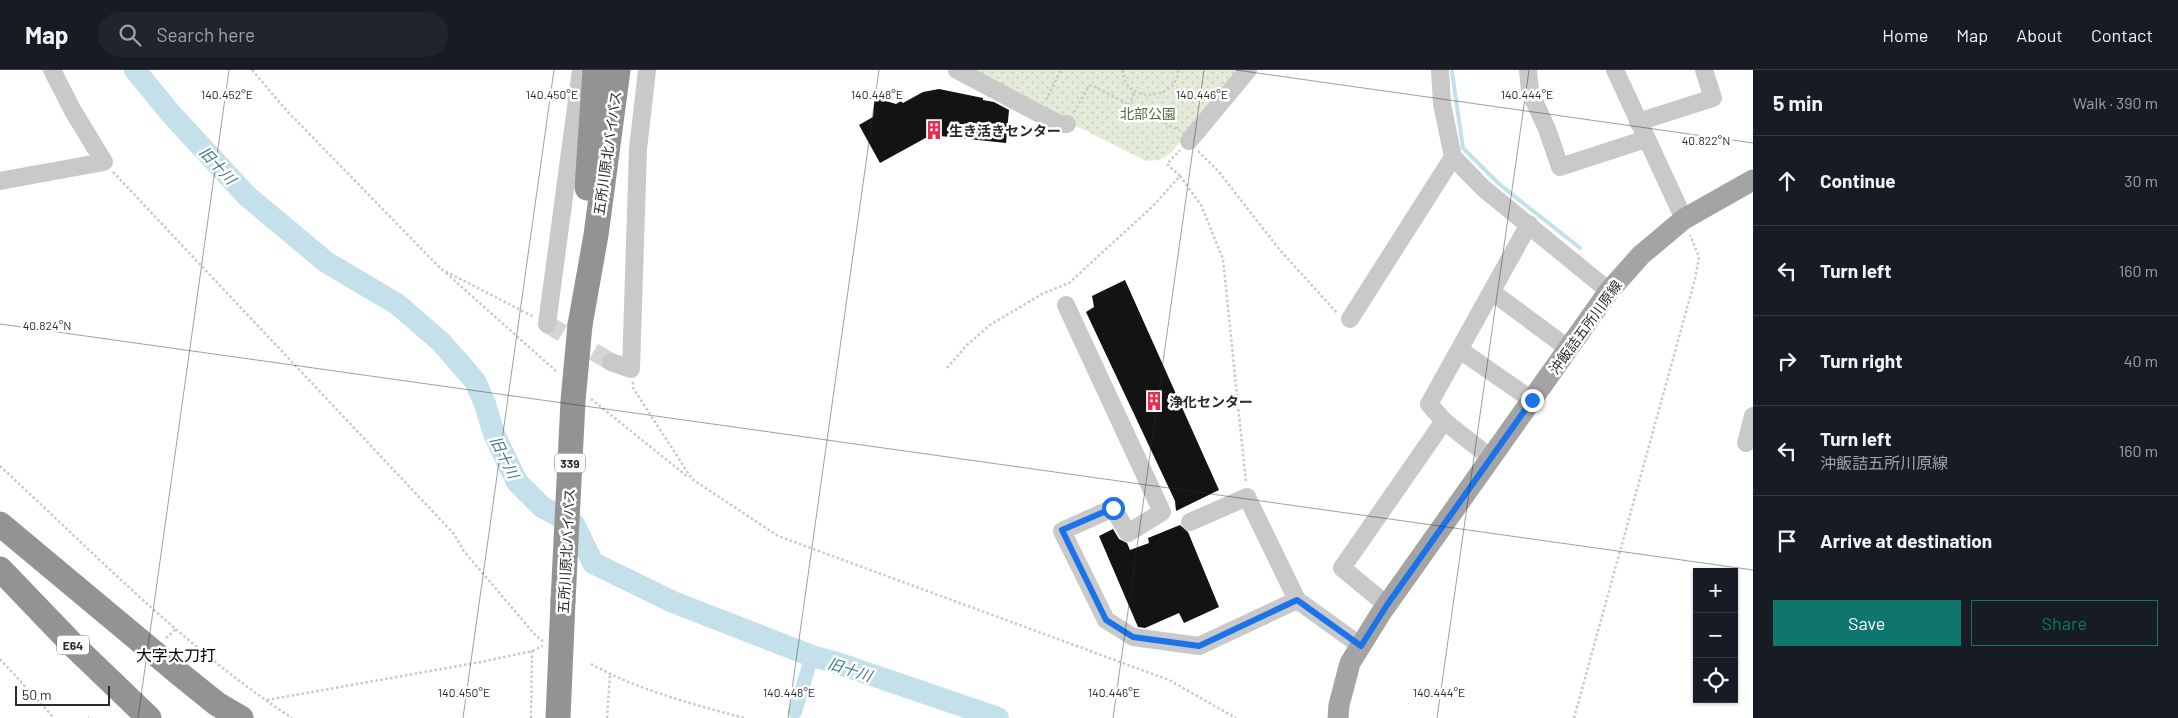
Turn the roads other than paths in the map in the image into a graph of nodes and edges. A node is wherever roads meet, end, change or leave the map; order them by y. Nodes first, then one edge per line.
1 (52, 70) edge
2 (581, 70) edge
3 (595, 70) edge
4 (618, 70) edge
5 (647, 70) edge
6 (957, 70) edge
7 (1248, 70) edge
8 (1440, 70) edge
9 (1528, 70) edge
10 (1615, 70) edge
11 (1704, 70) edge
12 (1638, 122) junction
13 (1068, 124) road end
14 (1646, 139) junction
15 (1190, 140) road end
16 (1453, 157) junction
17 (0, 181) edge
18 (1752, 183) edge
19 (1684, 219) junction
20 (1529, 224) junction
21 (1610, 291) junction
22 (1492, 292) junction
23 (1066, 306) dead end
24 (1350, 319) road end
25 (546, 324) road end
26 (580, 325) junction
27 (1569, 349) junction
28 (1460, 350) junction
29 (611, 362) tunnel mouth
30 (1532, 400) junction
31 (1753, 416) edge
32 (1444, 421) junction
33 (1746, 443) dead end
34 (1491, 458) junction
35 (1190, 522) dead end
36 (0, 524) edge
37 (0, 569) edge
38 (0, 580) edge
39 (1297, 600) junction
40 (1387, 605) junction
41 (1361, 646) junction
42 (124, 718) edge
43 (150, 718) edge
44 (241, 718) edge
45 (558, 718) edge
46 (1338, 718) edge

1 - 17 street
2 - 25 street
3 - 26 highway, 五所川原北バイパス / 339
4 - 26 highway, 五所川原北バイパス / 339
5 - 29 street
6 - 13 street
7 - 15 street
8 - 16 street
9 - 14 street
10 - 12 street
11 - 12 street
12 - 14 street
14 - 19 street
16 - 20 street
16 - 24 street
18 - 19 main road, 沖飯詰五所川原線
19 - 21 main road, 沖飯詰五所川原線
20 - 21 street
20 - 22 street
21 - 27 main road, 沖飯詰五所川原線
22 - 27 street
22 - 28 street
23 - 39 street
26 - 45 highway, 五所川原北バイパス / 339, bridge
27 - 30 main road, 沖飯詰五所川原線
28 - 30 street
28 - 32 street
30 - 34 main road, 沖飯詰五所川原線
31 - 33 street
32 - 34 street
32 - 40 street
34 - 40 main road, 沖飯詰五所川原線
35 - 39 street
36 - 44 highway
37 - 43 highway, E64
38 - 42 highway
39 - 41 street
40 - 41 main road, 沖飯詰五所川原線
41 - 46 main road, 沖飯詰五所川原線

